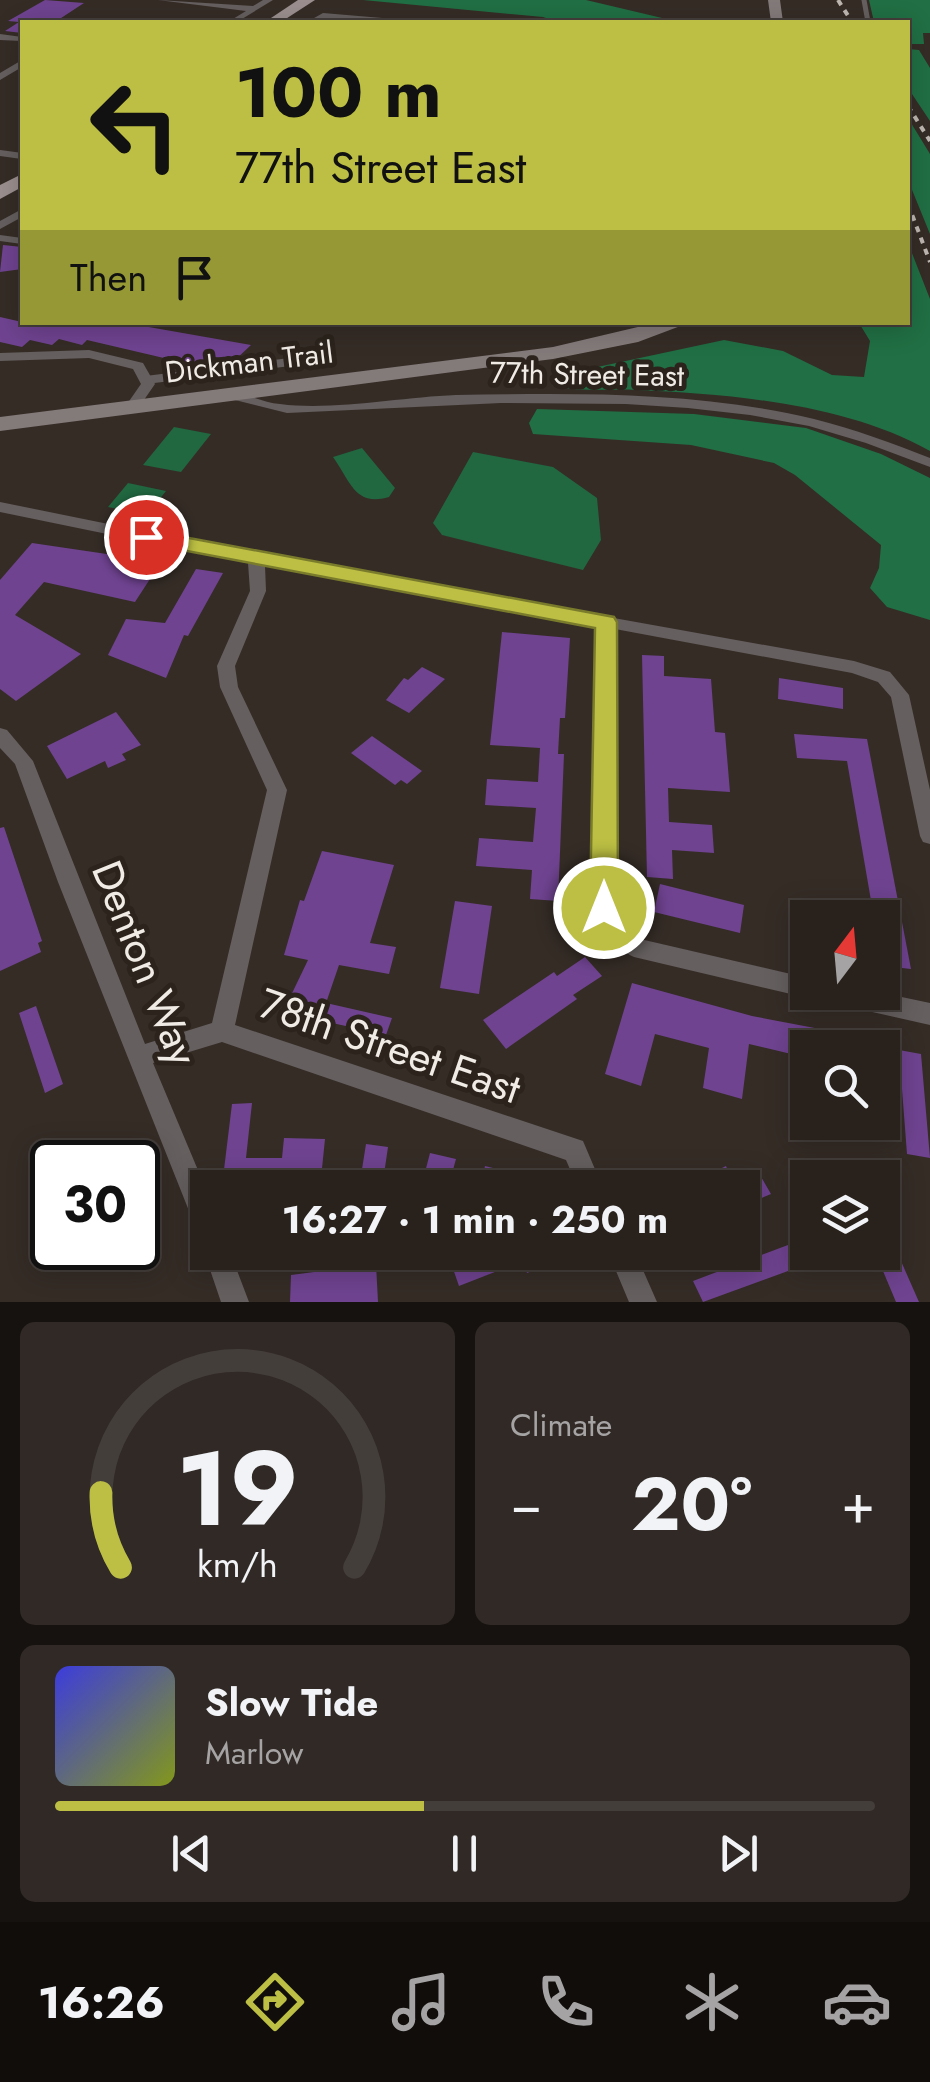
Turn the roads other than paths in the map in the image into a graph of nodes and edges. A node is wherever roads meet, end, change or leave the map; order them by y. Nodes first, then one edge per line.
1 (162, 0) edge
2 (270, 0) edge
3 (308, 0) edge
4 (256, 9) junction
5 (236, 20) edge
6 (275, 20) edge
7 (314, 20) edge
8 (382, 20) edge
9 (671, 325) edge
10 (0, 357) edge
11 (290, 362) dead end
12 (146, 380) junction
13 (236, 396) junction
14 (132, 407) junction
15 (0, 424) edge
16 (930, 463) edge
17 (0, 508) edge
18 (256, 559) junction
19 (606, 622) junction
20 (0, 735) edge
21 (930, 836) edge
22 (790, 984) edge
23 (900, 1008) edge
24 (930, 1014) edge
25 (222, 1031) junction
26 (141, 1056) junction
27 (583, 1170) edge
28 (190, 1182) edge
29 (223, 1270) edge
30 (628, 1270) edge
31 (235, 1302) edge
32 (643, 1302) edge

1 - 4 street
2 - 4 street
3 - 6 main road
4 - 5 street
7 - 8 street
9 - 13 street, Dickman Trail
10 - 12 street
11 - 12 lane
12 - 14 street
13 - 14 street, Dickman Trail
13 - 16 street, 77th Street East
14 - 15 street, Dickman Trail
17 - 18 street
18 - 19 street
18 - 25 street
19 - 21 street
19 - 22 street
20 - 26 street, Denton Way
23 - 24 street
25 - 26 street, 78th Street East
25 - 27 street, 78th Street East
26 - 28 street, Denton Way
29 - 31 street
30 - 32 street

